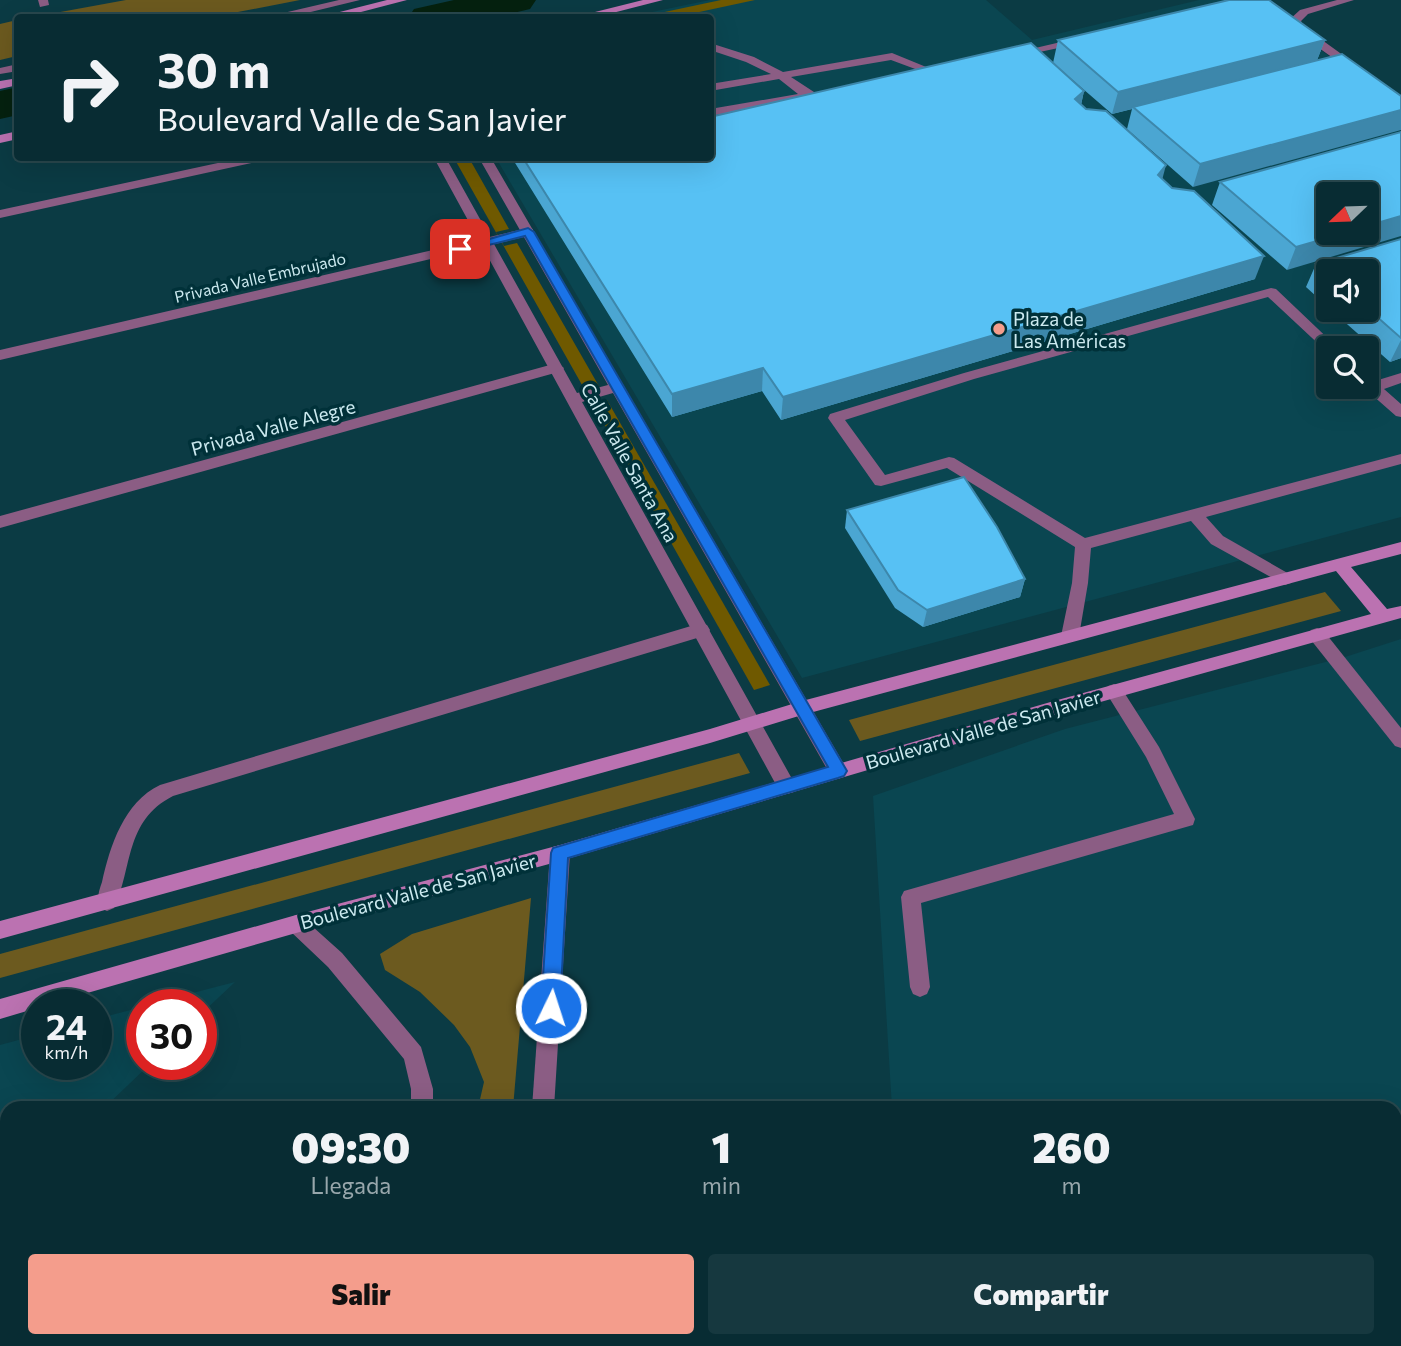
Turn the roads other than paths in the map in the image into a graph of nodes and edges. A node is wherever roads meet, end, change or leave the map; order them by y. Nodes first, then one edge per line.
1 (355, 0) edge
2 (402, 0) edge
3 (658, 0) edge
4 (1349, 0) edge
5 (287, 14) edge
6 (339, 14) edge
7 (594, 14) edge
8 (1089, 39) edge
9 (714, 47) edge
10 (1009, 56) edge
11 (944, 68) edge
12 (930, 71) junction
13 (782, 73) junction
14 (903, 76) edge
15 (1367, 77) edge
16 (714, 87) edge
17 (822, 93) edge
18 (808, 96) junction
19 (714, 112) edge
20 (242, 161) edge
21 (442, 161) edge
22 (487, 161) edge
23 (0, 214) edge
24 (528, 232) junction
25 (487, 243) junction
26 (1318, 336) edge
27 (0, 355) edge
28 (556, 368) junction
29 (1401, 378) edge
30 (1379, 383) edge
31 (617, 387) junction
32 (1379, 393) edge
33 (573, 399) junction
34 (1401, 412) edge
35 (1401, 459) edge
36 (1194, 513) junction
37 (0, 522) edge
38 (1083, 544) junction
39 (1401, 548) edge
40 (1339, 564) junction
41 (1285, 579) junction
42 (1395, 615) edge
43 (701, 630) junction
44 (1317, 635) junction
45 (1070, 636) junction
46 (1115, 691) junction
47 (802, 708) junction
48 (753, 723) junction
49 (1399, 734) edge
50 (838, 771) junction
51 (787, 786) junction
52 (560, 853) junction
53 (107, 902) junction
54 (296, 924) junction
55 (0, 930) edge
56 (920, 987) dead end
57 (0, 1009) edge
58 (422, 1101) edge
59 (543, 1101) edge

1 - 5 street
2 - 6 main road
3 - 7 main road
4 - 15 street
8 - 10 street
9 - 13 street
11 - 12 street
12 - 13 street
12 - 14 street
13 - 16 street
13 - 18 street
17 - 18 street
18 - 19 street
20 - 23 street
21 - 25 street, Calle Valle Santa Ana
22 - 24 street, Calle Valle Santa Ana
24 - 25 street, Privada Valle Embrujado
24 - 31 street, Calle Valle Santa Ana
25 - 27 street, Privada Valle Embrujado
25 - 28 street, Calle Valle Santa Ana
26 - 38 street
28 - 33 street, Calle Valle Santa Ana
28 - 37 street, Privada Valle Alegre
29 - 30 street
31 - 33 street
31 - 47 street, Calle Valle Santa Ana
32 - 34 street
33 - 43 street, Calle Valle Santa Ana
35 - 36 street
36 - 38 street
36 - 41 street
38 - 45 street
39 - 40 main road
40 - 41 main road
40 - 42 main road
41 - 45 main road
42 - 44 main road, Boulevard Valle de San Javier
43 - 48 street, Calle Valle Santa Ana
43 - 53 street
44 - 46 main road, Boulevard Valle de San Javier
44 - 49 street
45 - 47 main road
46 - 50 main road, Boulevard Valle de San Javier
46 - 56 street
47 - 48 main road
47 - 50 street, Calle Valle Santa Ana
48 - 51 street, Calle Valle Santa Ana
48 - 53 main road
50 - 51 main road, Boulevard Valle de San Javier
51 - 52 main road, Boulevard Valle de San Javier
52 - 54 main road, Boulevard Valle de San Javier
52 - 59 street
53 - 55 main road
54 - 57 main road, Boulevard Valle de San Javier
54 - 58 street

